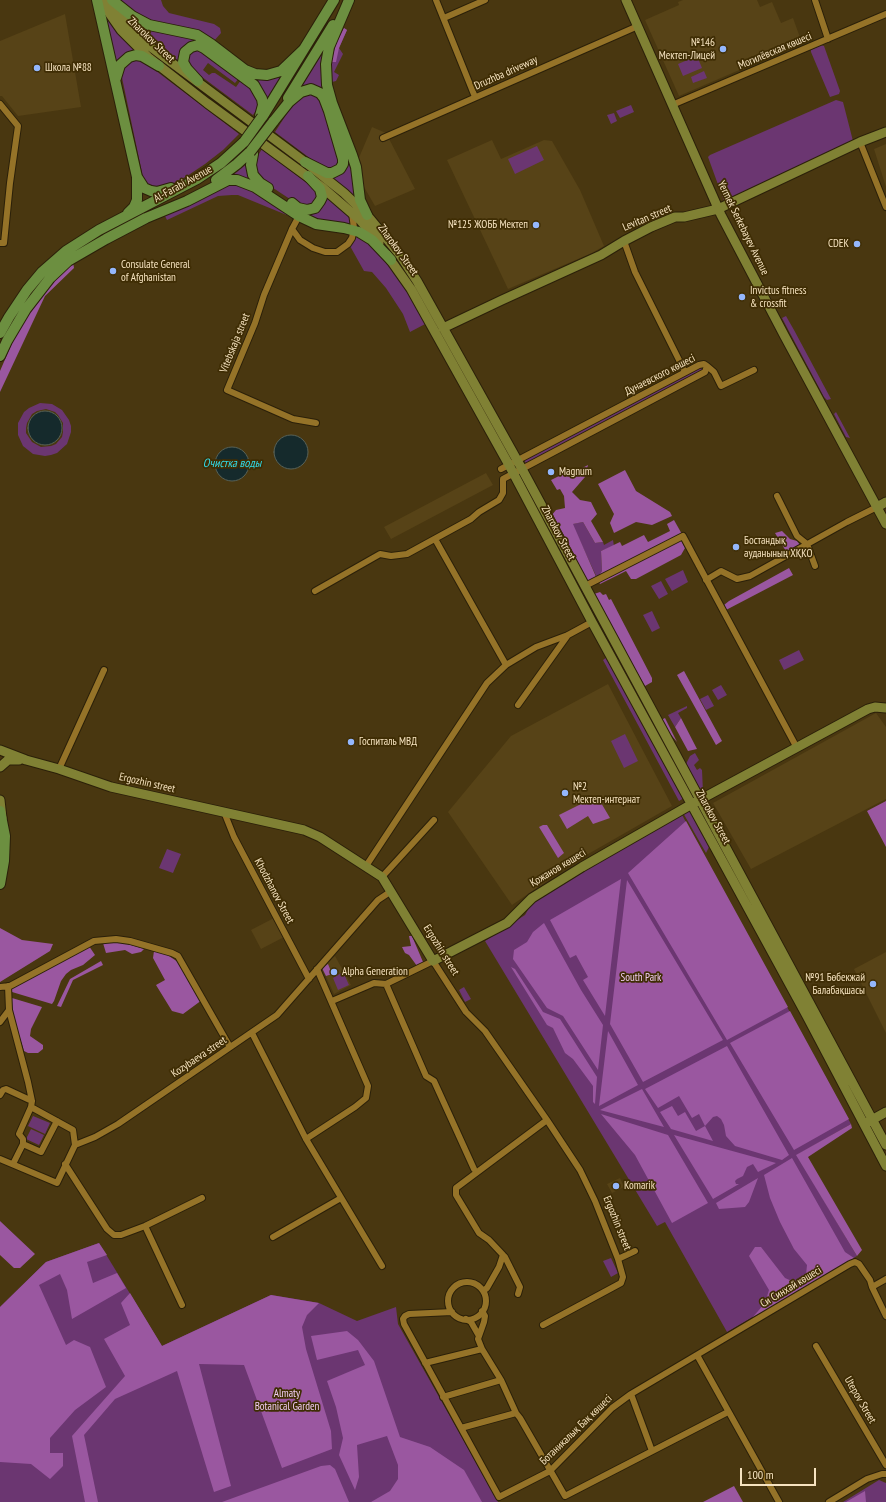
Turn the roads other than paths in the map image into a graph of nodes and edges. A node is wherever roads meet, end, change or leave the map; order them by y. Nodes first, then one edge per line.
1 (99, 0) edge
2 (111, 0) edge
3 (334, 0) edge
4 (348, 0) edge
5 (436, 0) edge
6 (485, 0) edge
7 (626, 0) edge
8 (814, 0) edge
9 (886, 14) edge
10 (444, 18) junction
11 (638, 26) junction
12 (828, 39) junction
13 (304, 49) junction
14 (159, 66) junction
15 (116, 78) junction
16 (198, 81) junction
17 (475, 97) junction
18 (0, 104) edge
19 (672, 104) junction
20 (261, 117) junction
21 (273, 122) junction
22 (886, 132) edge
23 (383, 138) dead end
24 (860, 142) junction
25 (252, 153) junction
26 (305, 162) junction
27 (221, 163) junction
28 (308, 176) junction
29 (137, 177) junction
30 (886, 207) edge
31 (718, 209) junction
32 (351, 211) junction
33 (367, 215) junction
34 (299, 216) junction
35 (146, 218) junction
36 (121, 219) junction
37 (292, 228) junction
38 (354, 230) junction
39 (624, 241) junction
40 (0, 243) edge
41 (391, 260) junction
42 (443, 328) junction
43 (0, 333) edge
44 (0, 356) edge
45 (707, 366) junction
46 (754, 370) dead end
47 (685, 372) junction
48 (316, 423) dead end
49 (520, 465) junction
50 (507, 472) junction
51 (777, 496) dead end
52 (886, 502) edge
53 (877, 507) junction
54 (547, 517) junction
55 (538, 522) junction
56 (886, 524) edge
57 (435, 539) junction
58 (807, 544) junction
59 (815, 566) dead end
60 (706, 580) junction
61 (585, 586) junction
62 (315, 591) dead end
63 (592, 622) junction
64 (568, 635) junction
65 (506, 665) junction
66 (104, 670) dead end
67 (518, 705) dead end
68 (886, 708) edge
69 (796, 748) junction
70 (0, 750) edge
71 (26, 760) junction
72 (0, 767) edge
73 (59, 769) junction
74 (701, 799) junction
75 (0, 800) edge
76 (692, 804) junction
77 (0, 811) edge
78 (224, 812) junction
79 (434, 820) dead end
80 (3, 824) junction
81 (366, 866) junction
82 (382, 877) junction
83 (0, 884) edge
84 (390, 892) junction
85 (433, 961) junction
86 (317, 969) junction
87 (308, 979) junction
88 (386, 984) junction
89 (3, 986) edge
90 (332, 1001) junction
91 (9, 1010) junction
92 (814, 1021) junction
93 (0, 1022) edge
94 (252, 1033) junction
95 (230, 1047) junction
96 (0, 1095) edge
97 (31, 1104) junction
98 (886, 1112) edge
99 (547, 1120) junction
100 (57, 1121) junction
101 (868, 1122) junction
102 (879, 1134) edge
103 (306, 1138) junction
104 (23, 1144) junction
105 (75, 1144) junction
106 (886, 1145) edge
107 (0, 1159) edge
108 (14, 1164) junction
109 (65, 1164) junction
110 (886, 1166) edge
111 (474, 1169) dead end
112 (202, 1198) dead end
113 (341, 1198) junction
114 (145, 1226) junction
115 (273, 1237) dead end
116 (635, 1251) dead end
117 (503, 1255) junction
118 (618, 1259) junction
119 (382, 1266) dead end
120 (886, 1279) edge
121 (872, 1287) junction
122 (482, 1291) junction
123 (518, 1294) dead end
124 (182, 1305) dead end
125 (482, 1311) junction
126 (452, 1312) junction
127 (886, 1316) edge
128 (466, 1319) junction
129 (543, 1325) dead end
130 (479, 1336) junction
131 (816, 1346) dead end
132 (482, 1349) junction
133 (697, 1355) junction
134 (425, 1364) junction
135 (501, 1380) junction
136 (631, 1394) junction
137 (443, 1396) junction
138 (728, 1412) junction
139 (516, 1413) junction
140 (461, 1428) junction
141 (652, 1451) junction
142 (886, 1465) edge
143 (550, 1471) junction
144 (886, 1474) edge
145 (779, 1502) edge
146 (829, 1502) edge

1 - 14 main road, Zharokov Street
1 - 15 main road
2 - 13 main road
2 - 16 main road, Zharokov Street
3 - 13 main road, Al-Farabi Avenue
4 - 21 main road, Al-Farabi Avenue
4 - 33 main road
5 - 10 street
6 - 10 street
7 - 11 main road, Yermek Serkebayev Avenue
8 - 12 street
9 - 12 street, Могилёвская көшесі
10 - 17 street
11 - 17 street, Druzhba driveway
11 - 19 main road, Yermek Serkebayev Avenue
12 - 19 street, Могилёвская көшесі
13 - 20 main road, Al-Farabi Avenue
14 - 15 main road
14 - 28 main road, Zharokov Street
15 - 29 main road
16 - 20 main road
16 - 26 main road, Zharokov Street
17 - 23 street, Druzhba driveway
18 - 40 street
19 - 31 main road, Yermek Serkebayev Avenue
20 - 27 main road, Al-Farabi Avenue, bridge
21 - 25 main road, Al-Farabi Avenue, bridge
21 - 26 main road
22 - 24 main road, Levitan street
24 - 30 street
24 - 31 main road, Levitan street
25 - 28 main road
25 - 35 main road, Al-Farabi Avenue
26 - 33 main road, Zharokov Street
27 - 29 main road
27 - 36 main road, Al-Farabi Avenue
28 - 32 main road, Zharokov Street
29 - 36 main road
31 - 39 main road, Levitan street
31 - 53 main road, Yermek Serkebayev Avenue
32 - 38 street
32 - 41 main road, Zharokov Street
33 - 42 main road, Zharokov Street
34 - 35 main road
34 - 37 street, Vitebskaja street
34 - 38 main road
35 - 44 main road, Al-Farabi Avenue
36 - 43 main road, Al-Farabi Avenue
37 - 38 street
37 - 48 street, Vitebskaja street
38 - 41 main road
39 - 42 main road, Levitan street
39 - 47 street
41 - 50 main road, Zharokov Street
42 - 49 main road, Zharokov Street
45 - 46 street
45 - 47 street, Дунаевского көшесі
45 - 49 street, Дунаевского көшесі
47 - 49 street, Дунаевского көшесі
49 - 50 street, Дунаевского көшесі
49 - 50 street, Дунаевского көшесі
49 - 54 main road, Zharokov Street
50 - 55 main road, Zharokov Street
50 - 57 street
51 - 58 street
52 - 53 main road
53 - 56 main road, Yermek Serkebayev Avenue
53 - 58 street
54 - 55 main road
54 - 61 main road, Zharokov Street
55 - 63 main road, Zharokov Street
57 - 62 street
57 - 65 street
58 - 59 street
58 - 60 street
60 - 61 street
60 - 69 street
61 - 74 main road, Zharokov Street
63 - 64 street
63 - 76 main road, Zharokov Street
64 - 65 street
64 - 67 street
65 - 81 street
66 - 73 street
68 - 69 main road
69 - 74 main road
70 - 71 main road, Ergozhin street
71 - 72 main road, Ergozhin street
71 - 73 main road, Ergozhin street
73 - 78 main road, Ergozhin street
74 - 76 main road, Қожанов көшесі
74 - 92 main road, Zharokov Street
75 - 80 main road
76 - 85 main road, Қожанов көшесі
76 - 92 main road, Zharokov Street
77 - 80 main road
78 - 81 main road, Ergozhin street
78 - 87 street, Khodzhanov Street
79 - 82 street
80 - 83 main road
81 - 82 main road, Ergozhin street
82 - 84 main road, Ergozhin street
84 - 85 main road, Ergozhin street
84 - 86 street, Kozybaeva street
85 - 88 street, Қожанов көшесі
85 - 99 street, Ergozhin street
86 - 87 street, Kozybaeva street
86 - 90 street
87 - 94 street, Kozybaeva street
88 - 90 street, Қожанов көшесі
88 - 111 street
89 - 91 street
89 - 95 street
90 - 103 street
91 - 93 street
91 - 97 street
92 - 101 main road, Zharokov Street
94 - 95 street, Kozybaeva street
94 - 103 street
95 - 105 street, Kozybaeva street
96 - 97 street
97 - 100 street
97 - 104 street
98 - 101 main road
99 - 117 street
99 - 118 street, Ergozhin street
100 - 104 street
100 - 105 street
101 - 102 main road, Zharokov Street
102 - 106 main road, Zharokov Street
102 - 110 main road, Zharokov Street
103 - 113 street
104 - 108 street
105 - 109 street
107 - 108 street
108 - 109 street
109 - 114 street
112 - 114 street
113 - 115 street
113 - 119 street
114 - 124 street
116 - 118 street
117 - 122 street
117 - 123 street
118 - 129 street, Ergozhin street
120 - 121 street
121 - 127 street
121 - 133 street, Си Синхай көшесі
122 - 125 street
122 - 126 street
125 - 128 street
125 - 130 street
126 - 128 street
126 - 134 street
128 - 130 street
130 - 132 street
131 - 142 street, Utepov Street
132 - 134 street
132 - 135 street
133 - 136 street, Ботаникалық Бақ көшесі
133 - 138 street
134 - 137 street
135 - 137 street
135 - 139 street
136 - 141 street
136 - 143 street, Ботаникалық Бақ көшесі
137 - 140 street
138 - 141 street
138 - 145 street
139 - 140 street
139 - 143 street
140 - 143 street, Ботаникалық Бақ көшесі
141 - 143 street
144 - 146 street

